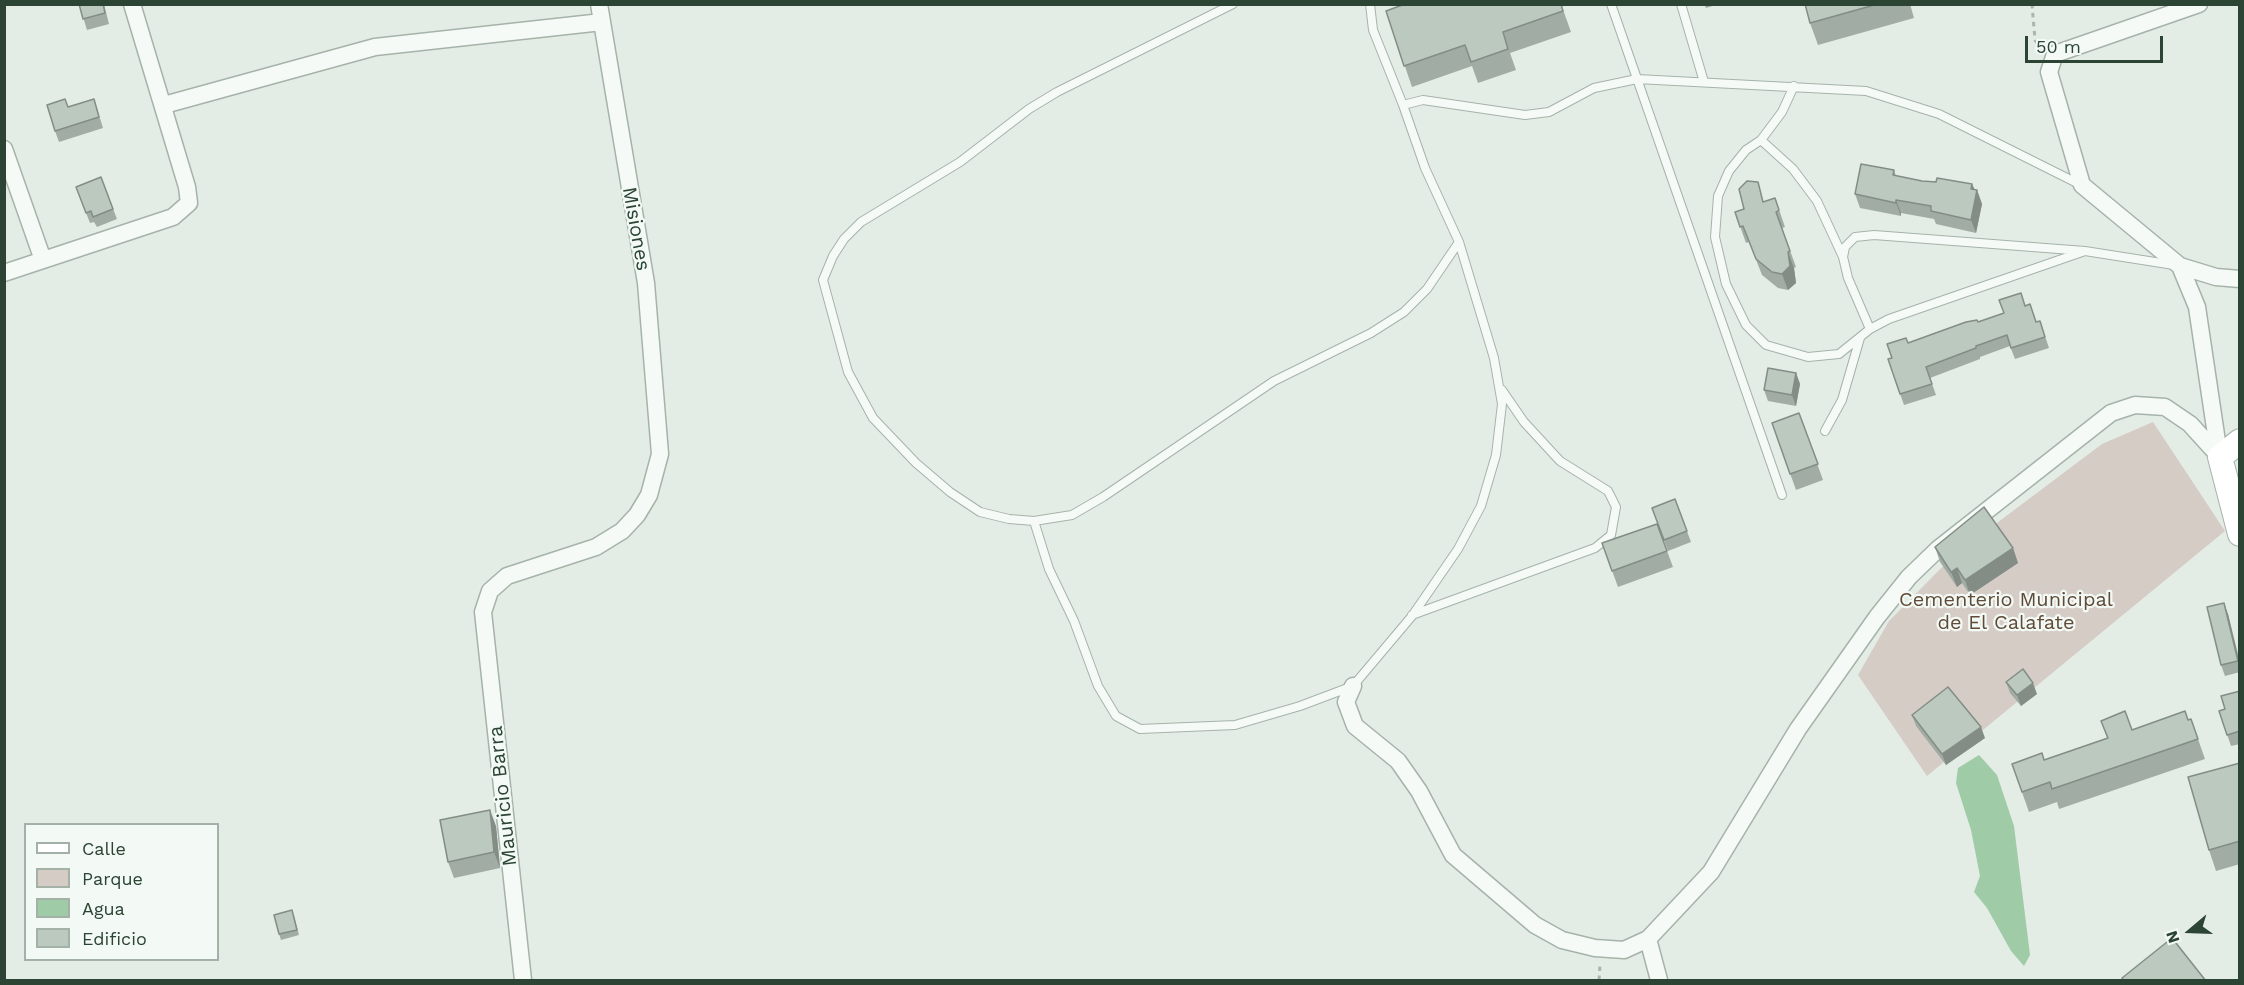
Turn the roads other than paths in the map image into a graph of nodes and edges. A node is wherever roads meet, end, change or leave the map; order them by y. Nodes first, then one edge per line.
1 (132, 4) edge
2 (599, 4) edge
3 (1233, 4) edge
4 (1370, 4) edge
5 (1611, 4) edge
6 (1681, 4) edge
7 (2199, 4) edge
8 (602, 22) junction
9 (1637, 79) junction
10 (1704, 82) junction
11 (1794, 86) junction
12 (164, 105) junction
13 (1403, 105) junction
14 (1761, 140) junction
15 (4, 149) edge
16 (2082, 185) junction
17 (1459, 242) junction
18 (2085, 251) junction
19 (1843, 257) junction
20 (43, 260) junction
21 (2180, 266) junction
22 (4, 273) edge
23 (2240, 279) edge
24 (1870, 329) junction
25 (1860, 338) junction
26 (1499, 386) junction
27 (1825, 431) dead end
28 (2240, 441) edge
29 (2220, 456) junction
30 (1782, 495) dead end
31 (1034, 521) junction
32 (2240, 534) edge
33 (483, 612) joint
34 (1412, 616) junction
35 (1353, 686) junction
36 (1648, 939) junction
37 (523, 981) edge
38 (1659, 981) edge

1 - 12 street
2 - 8 street, Misiones
3 - 31 lane
4 - 13 lane
5 - 9 lane
6 - 10 lane
7 - 16 street
8 - 12 street
8 - 33 street, Misiones
9 - 10 lane
9 - 13 lane
9 - 30 lane
10 - 11 lane
11 - 14 lane
11 - 16 lane
12 - 20 street
13 - 17 lane
14 - 19 lane
14 - 25 lane
15 - 20 street
16 - 21 street
17 - 26 lane
17 - 31 lane
18 - 19 lane
18 - 21 lane
18 - 24 lane
19 - 24 lane
20 - 22 street
21 - 23 street
21 - 29 street
24 - 25 lane
25 - 27 lane
26 - 34 lane
26 - 34 lane
28 - 29 main road
29 - 32 main road
29 - 36 street
31 - 35 lane
33 - 37 street, Mauricio Barra
34 - 35 lane
35 - 36 street
36 - 38 street

